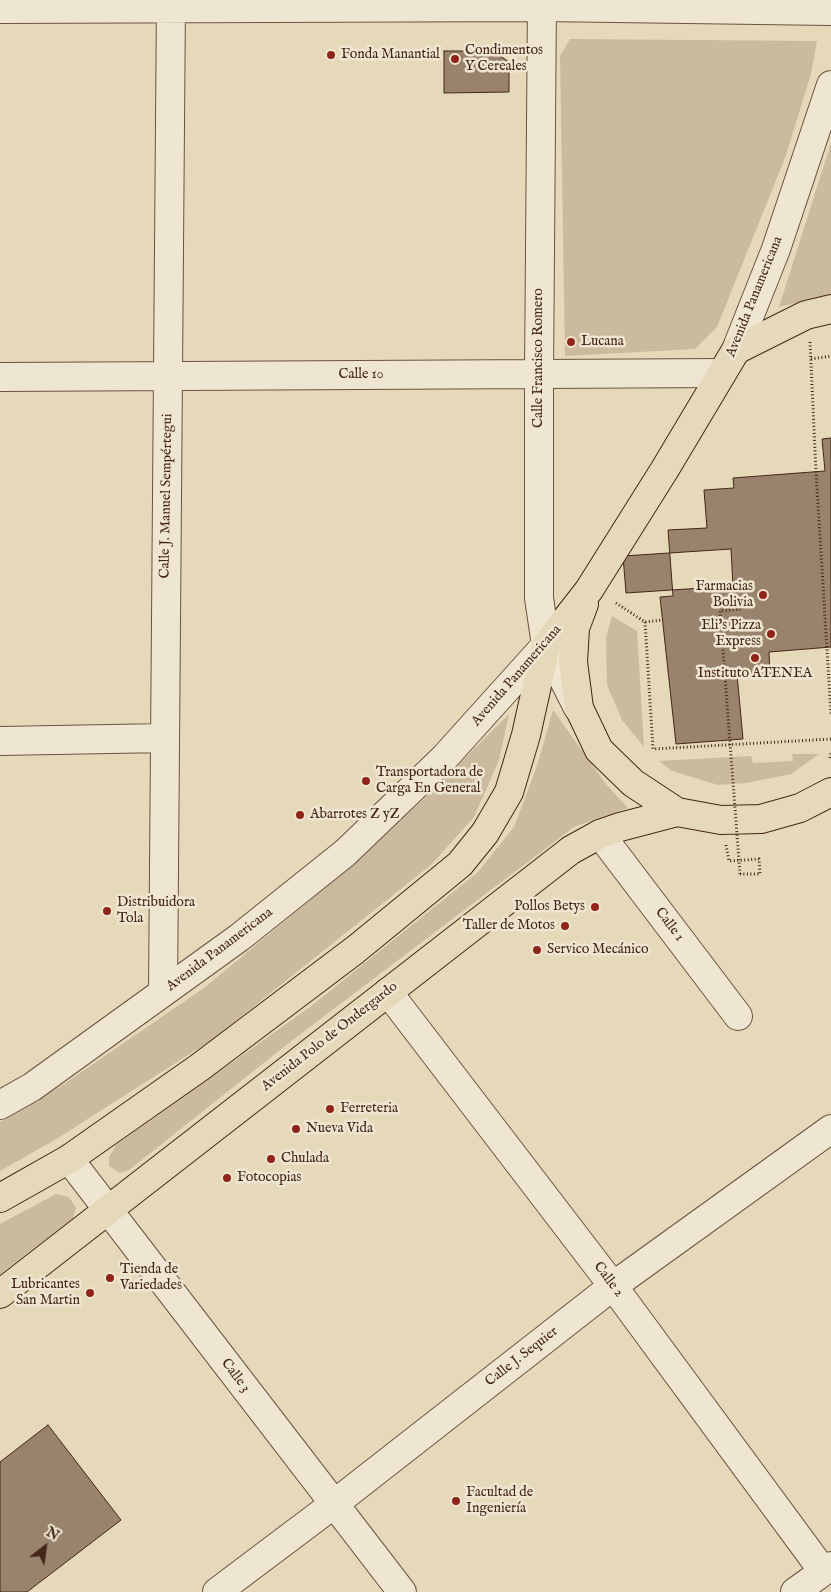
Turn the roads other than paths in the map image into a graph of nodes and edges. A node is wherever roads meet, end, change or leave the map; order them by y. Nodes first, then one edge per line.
1 (171, 4) edge
2 (542, 4) edge
3 (0, 9) edge
4 (831, 11) edge
5 (831, 85) edge
6 (831, 309) edge
7 (736, 350) junction
8 (722, 374) junction
9 (538, 375) junction
10 (168, 376) junction
11 (0, 377) edge
12 (589, 590) junction
13 (546, 645) junction
14 (578, 708) junction
15 (165, 738) junction
16 (0, 740) edge
17 (831, 792) edge
18 (677, 812) junction
19 (600, 834) junction
20 (163, 992) junction
21 (388, 992) junction
22 (738, 1016) dead end
23 (0, 1105) edge
24 (831, 1129) edge
25 (69, 1158) junction
26 (0, 1198) edge
27 (108, 1210) junction
28 (613, 1286) junction
29 (0, 1294) edge
30 (334, 1504) junction
31 (827, 1568) edge
32 (217, 1592) edge
33 (402, 1592) edge
34 (795, 1592) edge

1 - 2 street
1 - 3 street
1 - 10 street, Calle J. Manuel Sempértegui
2 - 4 street
2 - 9 street, Calle Francisco Romero
5 - 7 street, Avenida Panamericana
6 - 7 main road
7 - 8 main road, Avenida Panamericana
8 - 9 street, Calle 10
8 - 12 main road, Avenida Panamericana
9 - 10 street, Calle 10
9 - 13 street, Calle Francisco Romero
10 - 11 street, Calle 10
10 - 15 street, Calle J. Manuel Sempértegui
12 - 13 main road, Avenida Panamericana
12 - 14 main road
13 - 14 street, Calle Francisco Romero
13 - 20 street, Avenida Panamericana
13 - 25 main road
14 - 18 main road
15 - 16 street
15 - 20 street, Calle J. Manuel Sempértegui
17 - 18 main road
18 - 19 main road, Avenida Polo de Ondergardo
19 - 21 main road, Avenida Polo de Ondergardo
19 - 22 street, Calle 1
20 - 23 street, Avenida Panamericana
21 - 27 main road, Avenida Polo de Ondergardo
21 - 28 street, Calle 2
24 - 28 street, Calle J. Sequier
25 - 26 main road
25 - 27 street, Calle 3
27 - 29 main road, Avenida Polo de Ondergardo
27 - 30 street, Calle 3
28 - 30 street, Calle J. Sequier
28 - 31 street, Calle 2
30 - 32 street, Calle J. Sequier
30 - 33 street, Calle 3
31 - 34 street

